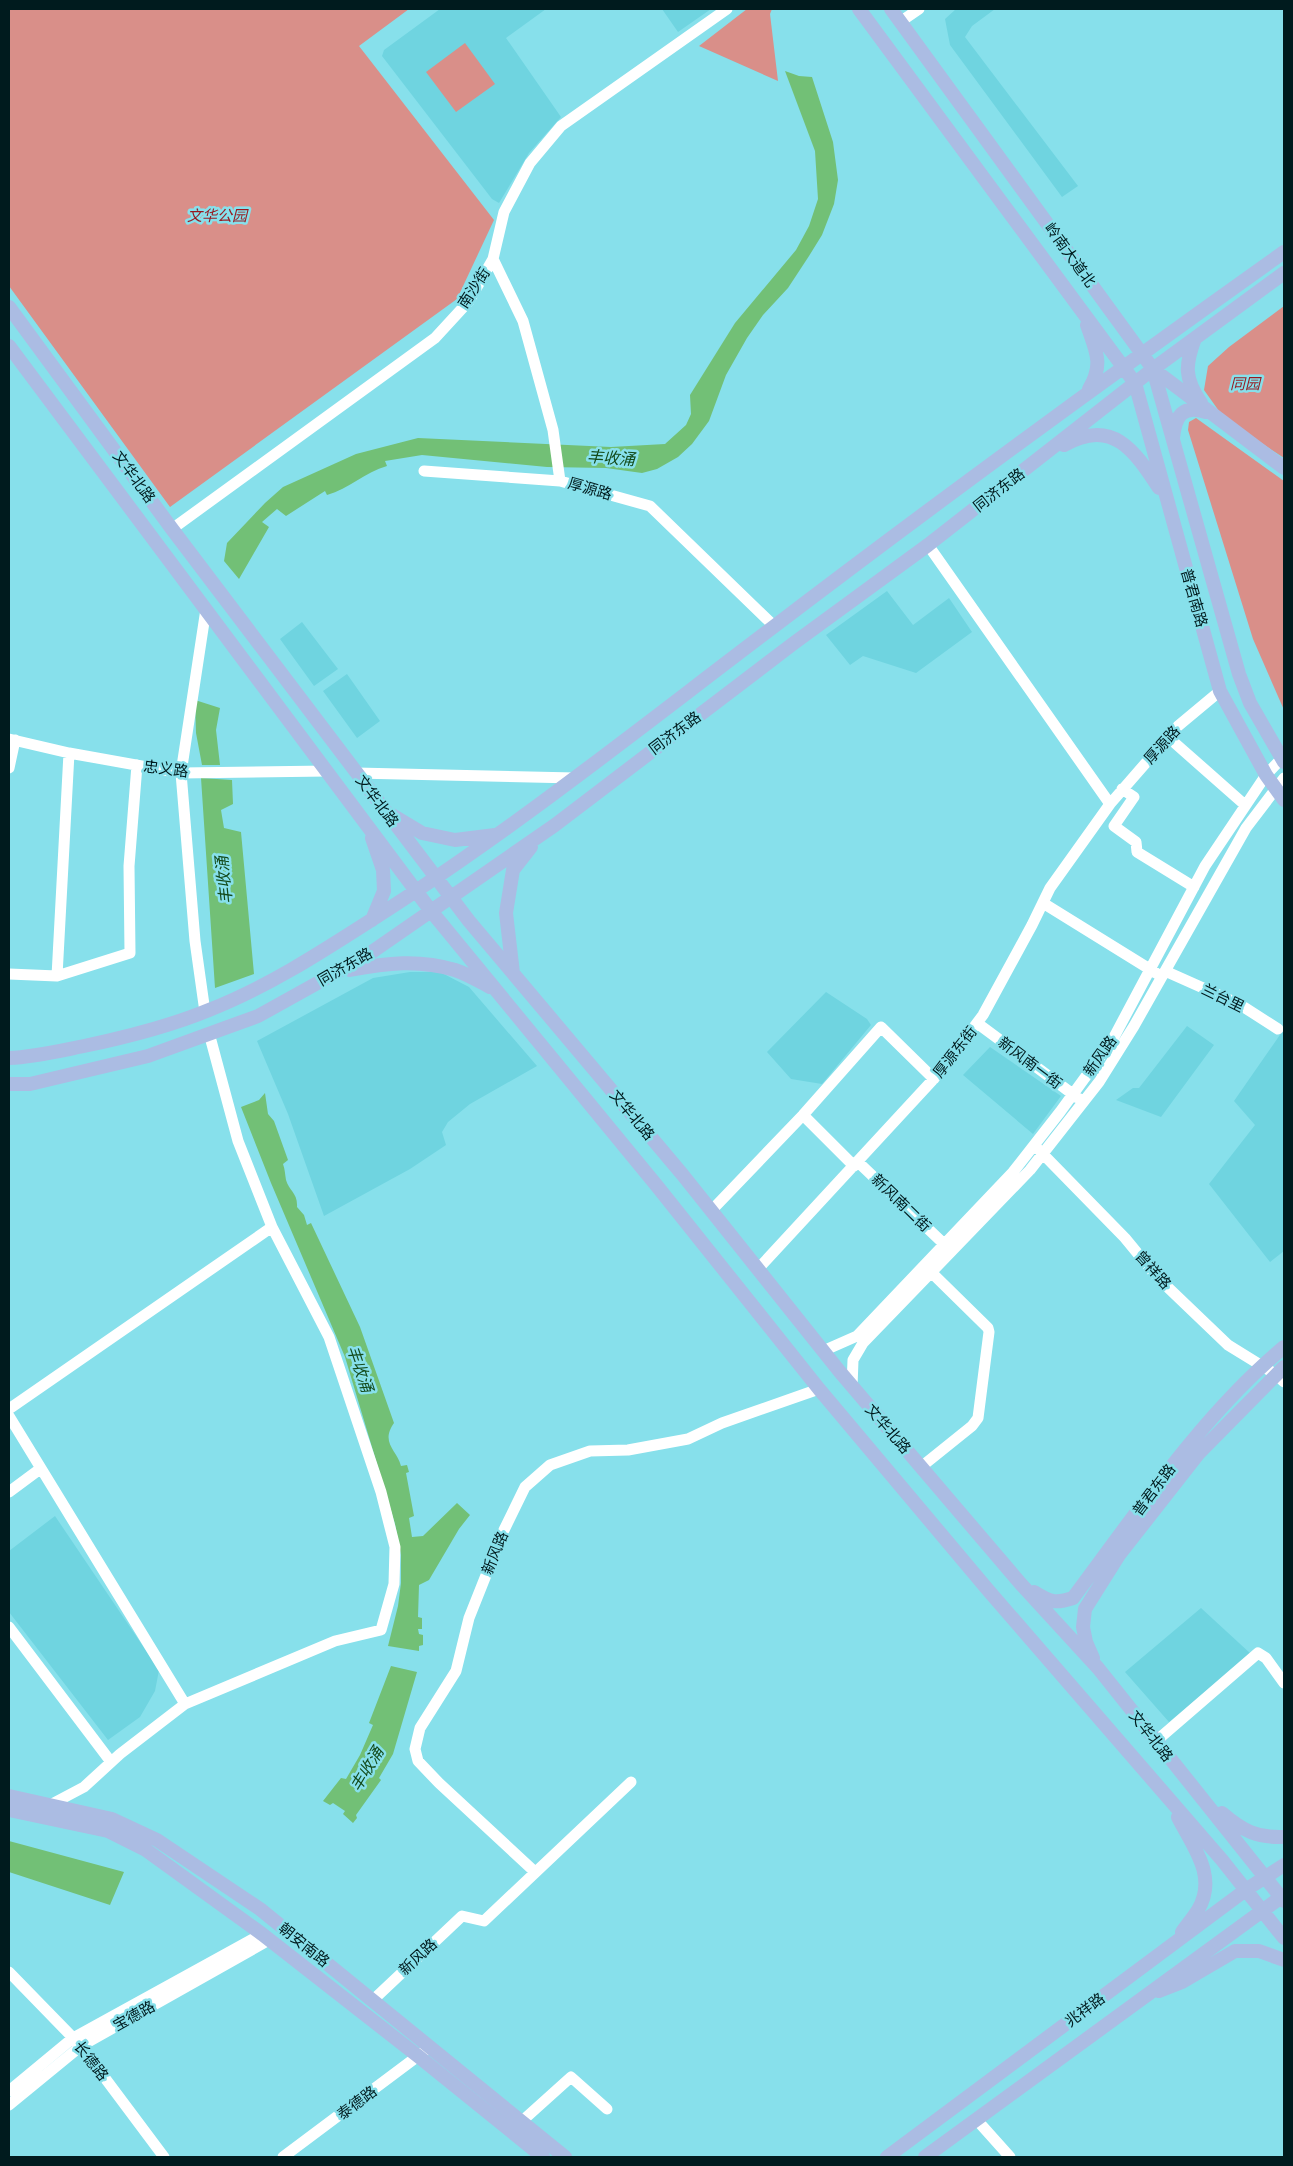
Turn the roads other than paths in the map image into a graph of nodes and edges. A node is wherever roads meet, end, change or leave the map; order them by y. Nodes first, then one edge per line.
1 (727, 9) edge
2 (859, 9) edge
3 (891, 9) edge
4 (918, 9) edge
5 (900, 22) junction
6 (922, 94) junction
7 (968, 115) junction
8 (1284, 252) edge
9 (493, 259) junction
10 (1284, 273) edge
11 (9, 307) edge
12 (1083, 312) junction
13 (1195, 338) junction
14 (9, 346) edge
15 (1142, 353) junction
16 (1123, 367) junction
17 (1153, 369) junction
18 (1135, 383) junction
19 (1086, 394) junction
20 (1210, 413) junction
21 (1173, 443) junction
22 (1040, 458) junction
23 (1284, 468) edge
24 (424, 471) dead end
25 (560, 481) junction
26 (1167, 500) junction
27 (172, 529) junction
28 (928, 545) junction
29 (206, 609) junction
30 (774, 626) junction
31 (1220, 691) junction
32 (1168, 737) junction
33 (12, 740) edge
34 (68, 753) junction
35 (1283, 760) edge
36 (137, 766) junction
37 (9, 768) edge
38 (326, 770) junction
39 (185, 773) junction
40 (356, 773) junction
41 (1266, 775) junction
42 (576, 778) junction
43 (1280, 783) edge
44 (1122, 789) junction
45 (1284, 800) edge
46 (1110, 804) junction
47 (1246, 805) junction
48 (386, 812) junction
49 (368, 826) junction
50 (498, 835) junction
51 (539, 836) junction
52 (436, 878) junction
53 (1194, 887) junction
54 (416, 891) junction
55 (451, 897) junction
56 (1043, 904) junction
57 (431, 911) junction
58 (372, 920) junction
59 (1150, 970) junction
60 (337, 972) junction
61 (9, 974) edge
62 (514, 974) junction
63 (1163, 974) junction
64 (57, 976) junction
65 (496, 990) junction
66 (205, 1012) junction
67 (977, 1024) junction
68 (1278, 1028) dead end
69 (209, 1033) junction
70 (9, 1058) edge
71 (934, 1079) junction
72 (9, 1084) edge
73 (1073, 1095) junction
74 (1083, 1102) junction
75 (803, 1115) junction
76 (1035, 1144) junction
77 (1042, 1155) junction
78 (856, 1164) junction
79 (712, 1211) junction
80 (272, 1227) junction
81 (944, 1244) junction
82 (758, 1269) junction
83 (931, 1272) junction
84 (1284, 1347) edge
85 (822, 1351) junction
86 (1262, 1366) junction
87 (1281, 1374) edge
88 (852, 1387) junction
89 (819, 1389) junction
90 (9, 1409) edge
91 (9, 1416) edge
92 (922, 1468) junction
93 (40, 1470) junction
94 (9, 1492) edge
95 (1020, 1582) junction
96 (1073, 1598) junction
97 (1085, 1609) junction
98 (9, 1627) edge
99 (1098, 1668) junction
100 (1284, 1684) edge
101 (185, 1704) junction
102 (1155, 1742) junction
103 (111, 1762) junction
104 (631, 1782) dead end
105 (1193, 1789) junction
106 (9, 1796) edge
107 (1170, 1800) junction
108 (50, 1805) junction
109 (9, 1810) edge
110 (1284, 1837) edge
111 (1284, 1865) edge
112 (535, 1872) junction
113 (1266, 1878) junction
114 (1247, 1890) junction
115 (1283, 1898) edge
116 (1263, 1910) junction
117 (266, 1936) junction
118 (1284, 1938) edge
119 (1172, 1945) junction
120 (1284, 1960) edge
121 (9, 1972) edge
122 (1142, 1997) junction
123 (372, 2001) junction
124 (77, 2042) junction
125 (430, 2047) junction
126 (418, 2056) junction
127 (9, 2091) edge
128 (9, 2105) edge
129 (607, 2109) dead end
130 (976, 2119) junction
131 (521, 2122) junction
132 (164, 2157) edge
133 (283, 2157) edge
134 (543, 2157) edge
135 (565, 2157) edge
136 (887, 2157) edge
137 (924, 2157) edge
138 (1010, 2157) edge

1 - 9 street, 南沙街
2 - 6 main road, 岭南大道北
3 - 5 main road, 岭南大道北
4 - 5 street
5 - 7 main road, 岭南大道北
6 - 7 main road
6 - 12 main road, 岭南大道北
7 - 15 main road, 岭南大道北
8 - 15 main road, 同济东路
9 - 25 street, 厚源路
9 - 27 street, 南沙街
10 - 13 main road, 同济东路
11 - 27 main road, 文华北路
12 - 16 main road, 岭南大道北
12 - 19 main road
13 - 17 main road, 同济东路
13 - 20 main road
14 - 29 main road, 文华北路
15 - 16 main road, 同济东路
15 - 17 main road, 岭南大道北
16 - 18 main road, 岭南大道北
16 - 19 main road, 同济东路
17 - 18 main road, 同济东路
17 - 20 main road, 岭南大道北
17 - 21 main road, 普君南路
18 - 22 main road, 同济东路
18 - 26 main road, 普君南路
19 - 30 main road, 同济东路
20 - 21 main road
20 - 23 main road, 岭南大道北
21 - 35 main road, 普君南路
22 - 26 main road
22 - 28 main road, 同济东路
24 - 25 street
25 - 30 street, 厚源路
26 - 31 main road, 普君南路
27 - 40 main road, 文华北路
28 - 46 street
28 - 51 main road, 同济东路
29 - 38 main road, 文华北路
29 - 39 street
30 - 42 main road, 同济东路
31 - 32 street, 厚源路
31 - 41 main road, 普君南路
32 - 44 street, 厚源路
32 - 47 street
33 - 34 street, 忠义路
33 - 37 street
34 - 36 street, 忠义路
34 - 64 street
35 - 41 street, 新风路
36 - 39 street, 忠义路
36 - 64 street
38 - 39 street, 忠义路
38 - 49 main road, 文华北路
39 - 66 street
40 - 42 street
40 - 48 main road, 文华北路
41 - 43 main road, 普君南路
41 - 47 street, 新风路
42 - 50 main road, 同济东路
43 - 45 main road, 普君南路
43 - 63 street, 新风路
44 - 46 street, 厚源路
44 - 53 street
46 - 56 street, 厚源东街
47 - 53 street, 新风路
48 - 50 main road
48 - 52 main road, 文华北路
49 - 54 main road, 文华北路
49 - 58 main road
50 - 52 main road, 同济东路
51 - 55 main road, 同济东路
51 - 62 main road
52 - 54 main road, 同济东路
52 - 55 main road, 文华北路
53 - 59 street, 新风路
54 - 57 main road, 文华北路
54 - 58 main road, 同济东路
55 - 57 main road, 同济东路
55 - 62 main road, 文华北路
56 - 59 street, 兰台里
56 - 67 street, 厚源东街
57 - 60 main road, 同济东路
57 - 65 main road, 文华北路
58 - 66 main road, 同济东路
59 - 63 street, 兰台里
59 - 73 street, 新风路
60 - 65 main road
60 - 69 main road, 同济东路
61 - 64 street
62 - 79 main road, 文华北路
63 - 68 street, 兰台里
63 - 74 street, 新风路
65 - 89 main road, 文华北路
66 - 70 main road, 同济东路
67 - 71 street, 厚源东街
67 - 73 street, 新风南一街
69 - 72 main road, 同济东路
69 - 80 street
71 - 75 street
71 - 78 street, 厚源东街
73 - 74 street, 新风南一街
73 - 76 street, 新风路
74 - 77 street, 新风路
75 - 78 street, 新风南二街
75 - 79 street
76 - 77 street, 曾祥路
76 - 81 street, 新风路
77 - 83 street, 新风路
77 - 86 street, 曾祥路
78 - 81 street, 新风南二街
78 - 82 street, 厚源东街
79 - 82 main road, 文华北路
80 - 90 street
80 - 101 street
81 - 85 street, 新风路
82 - 85 main road, 文华北路
83 - 88 street, 新风路
83 - 92 street
84 - 86 main road, 普君东路
85 - 88 main road, 文华北路
86 - 87 street, 曾祥路
86 - 96 main road, 普君东路
87 - 97 main road, 普君东路
88 - 92 main road, 文华北路
89 - 107 main road, 文华北路
89 - 112 street, 新风路
91 - 93 street
92 - 95 main road, 文华北路
93 - 94 street
93 - 101 street
95 - 96 main road
95 - 99 main road, 文华北路
96 - 97 main road
97 - 99 main road
98 - 103 street
99 - 102 main road, 文华北路
100 - 102 street
101 - 103 street
102 - 105 main road, 文华北路
103 - 108 street
104 - 112 street, 新风路
105 - 110 main road
105 - 113 main road, 文华北路
106 - 108 main road, 朝安南路
107 - 114 main road, 文华北路
107 - 119 main road
108 - 123 main road, 朝安南路
109 - 117 main road, 朝安南路
111 - 113 main road, 兆祥路
112 - 123 street, 新风路
113 - 114 main road, 兆祥路
113 - 115 main road, 文华北路
114 - 116 main road, 文华北路
114 - 119 main road, 兆祥路
115 - 116 main road, 兆祥路
116 - 118 main road, 文华北路
116 - 122 main road, 兆祥路
117 - 124 street, 宝德路
117 - 126 main road, 朝安南路
119 - 136 main road, 兆祥路
120 - 122 main road
121 - 124 street, 长德路
122 - 130 main road, 兆祥路
123 - 125 main road, 朝安南路
124 - 127 street, 宝德路
124 - 128 street, 宝德路
124 - 132 street, 长德路
125 - 126 street, 泰德路
125 - 131 main road, 朝安南路
126 - 133 street, 泰德路
126 - 134 main road, 朝安南路
129 - 131 street
130 - 137 main road, 兆祥路
130 - 138 street
131 - 135 main road, 朝安南路

